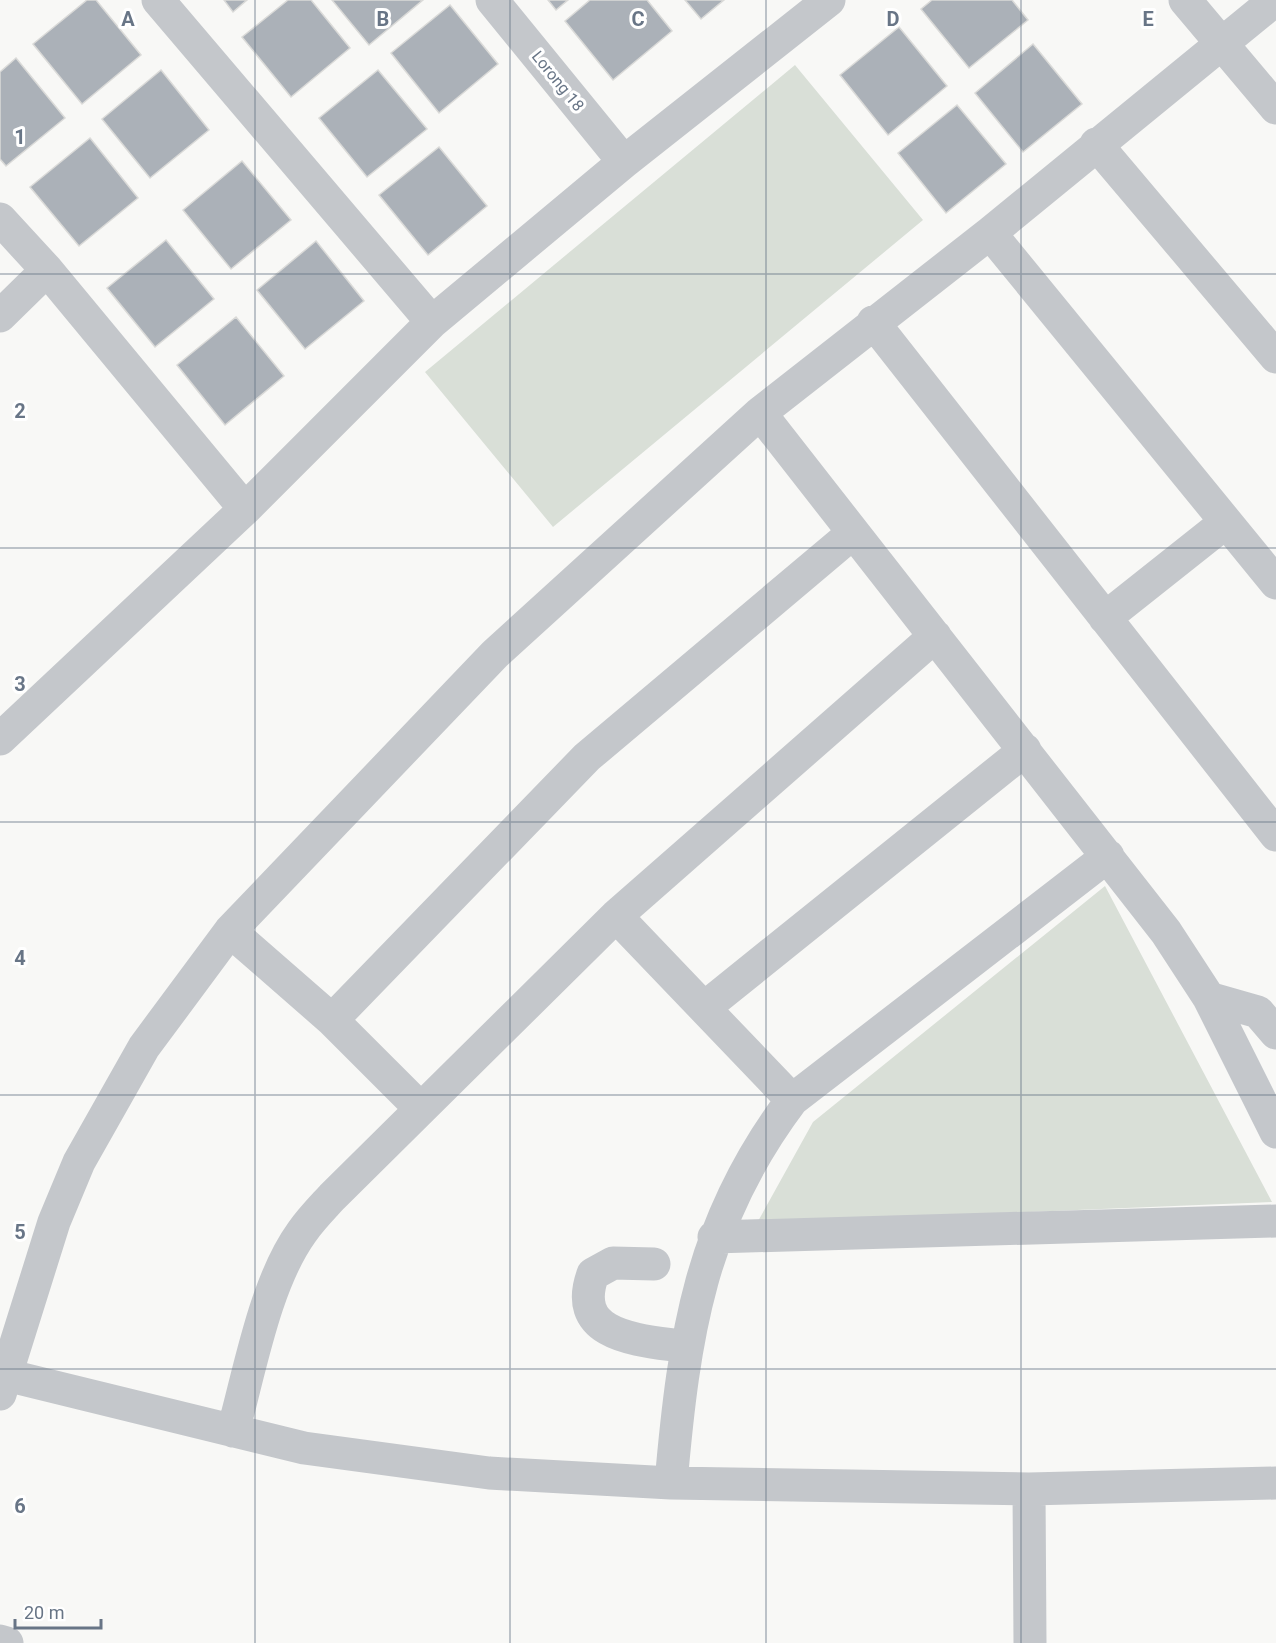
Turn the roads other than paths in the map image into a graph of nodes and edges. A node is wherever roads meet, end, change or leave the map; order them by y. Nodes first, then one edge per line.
1 (158, 0) edge
2 (492, 0) edge
3 (829, 0) edge
4 (1185, 0) edge
5 (1275, 0) edge
6 (1220, 42) junction
7 (1276, 108) edge
8 (1096, 144) junction
9 (624, 162) junction
10 (0, 219) edge
11 (990, 233) junction
12 (47, 270) junction
13 (0, 316) edge
14 (432, 322) junction
15 (873, 322) junction
16 (1276, 357) edge
17 (760, 413) junction
18 (244, 509) junction
19 (1226, 522) junction
20 (853, 533) junction
21 (1276, 583) edge
22 (1105, 618) junction
23 (935, 636) junction
24 (0, 739) edge
25 (1025, 750) junction
26 (1276, 835) edge
27 (1108, 856) junction
28 (616, 916) junction
29 (230, 931) junction
30 (1209, 998) junction
31 (704, 1008) junction
32 (332, 1020) junction
33 (1276, 1033) edge
34 (792, 1100) junction
35 (420, 1108) junction
36 (1276, 1132) edge
37 (1276, 1221) edge
38 (714, 1237) junction
39 (654, 1264) dead end
40 (687, 1347) junction
41 (3, 1385) edge
42 (233, 1431) junction
43 (671, 1483) junction
44 (1276, 1483) edge
45 (1029, 1489) junction
46 (0, 1641) edge
47 (7, 1643) edge
48 (1030, 1643) edge

1 - 14 street
2 - 9 street, Lorong 18
3 - 9 street
4 - 6 street
5 - 6 street
6 - 7 street
6 - 8 street
8 - 11 street
8 - 16 street
9 - 14 street
10 - 12 street
11 - 15 street
11 - 19 street
12 - 13 street
12 - 18 street
14 - 18 street
15 - 17 street
15 - 22 street
17 - 20 street
17 - 29 street
18 - 24 street
19 - 21 street
19 - 22 street
20 - 23 street
20 - 32 street
22 - 26 street
23 - 25 street
23 - 28 street
25 - 27 street
25 - 31 street
27 - 30 street
27 - 34 street
28 - 31 street
28 - 35 street
29 - 32 street
29 - 41 street
30 - 33 street
30 - 36 street
31 - 34 street
32 - 35 street
34 - 38 street
35 - 42 street
37 - 38 street
38 - 40 street
39 - 40 street
40 - 43 street
41 - 42 street
42 - 43 street
43 - 45 street
44 - 45 street
45 - 48 street
46 - 47 street

